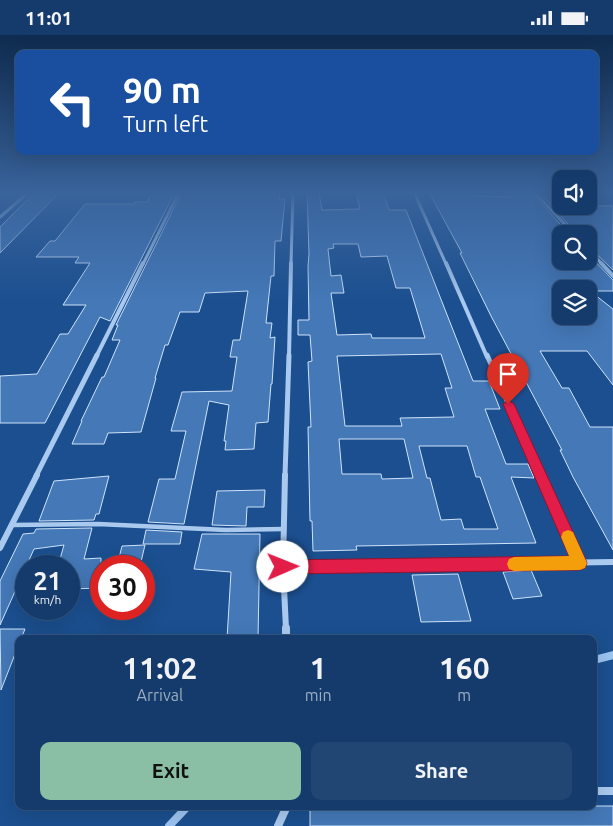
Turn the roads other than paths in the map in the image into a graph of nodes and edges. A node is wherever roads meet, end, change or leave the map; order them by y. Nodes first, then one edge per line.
1 (160, 229) edge
2 (292, 229) edge
3 (431, 229) edge
4 (597, 259) edge
5 (613, 276) edge
6 (11, 525) junction
7 (284, 529) junction
8 (0, 547) edge
9 (613, 562) edge
10 (580, 563) junction
11 (283, 567) junction
12 (286, 635) edge
13 (597, 791) edge
14 (613, 791) edge
15 (285, 810) edge
16 (278, 826) edge

1 - 6 street
2 - 7 street
3 - 10 street
4 - 5 street
6 - 7 lane
6 - 8 street
7 - 11 street
9 - 10 street
10 - 11 street
11 - 12 street
13 - 14 street
15 - 16 street

